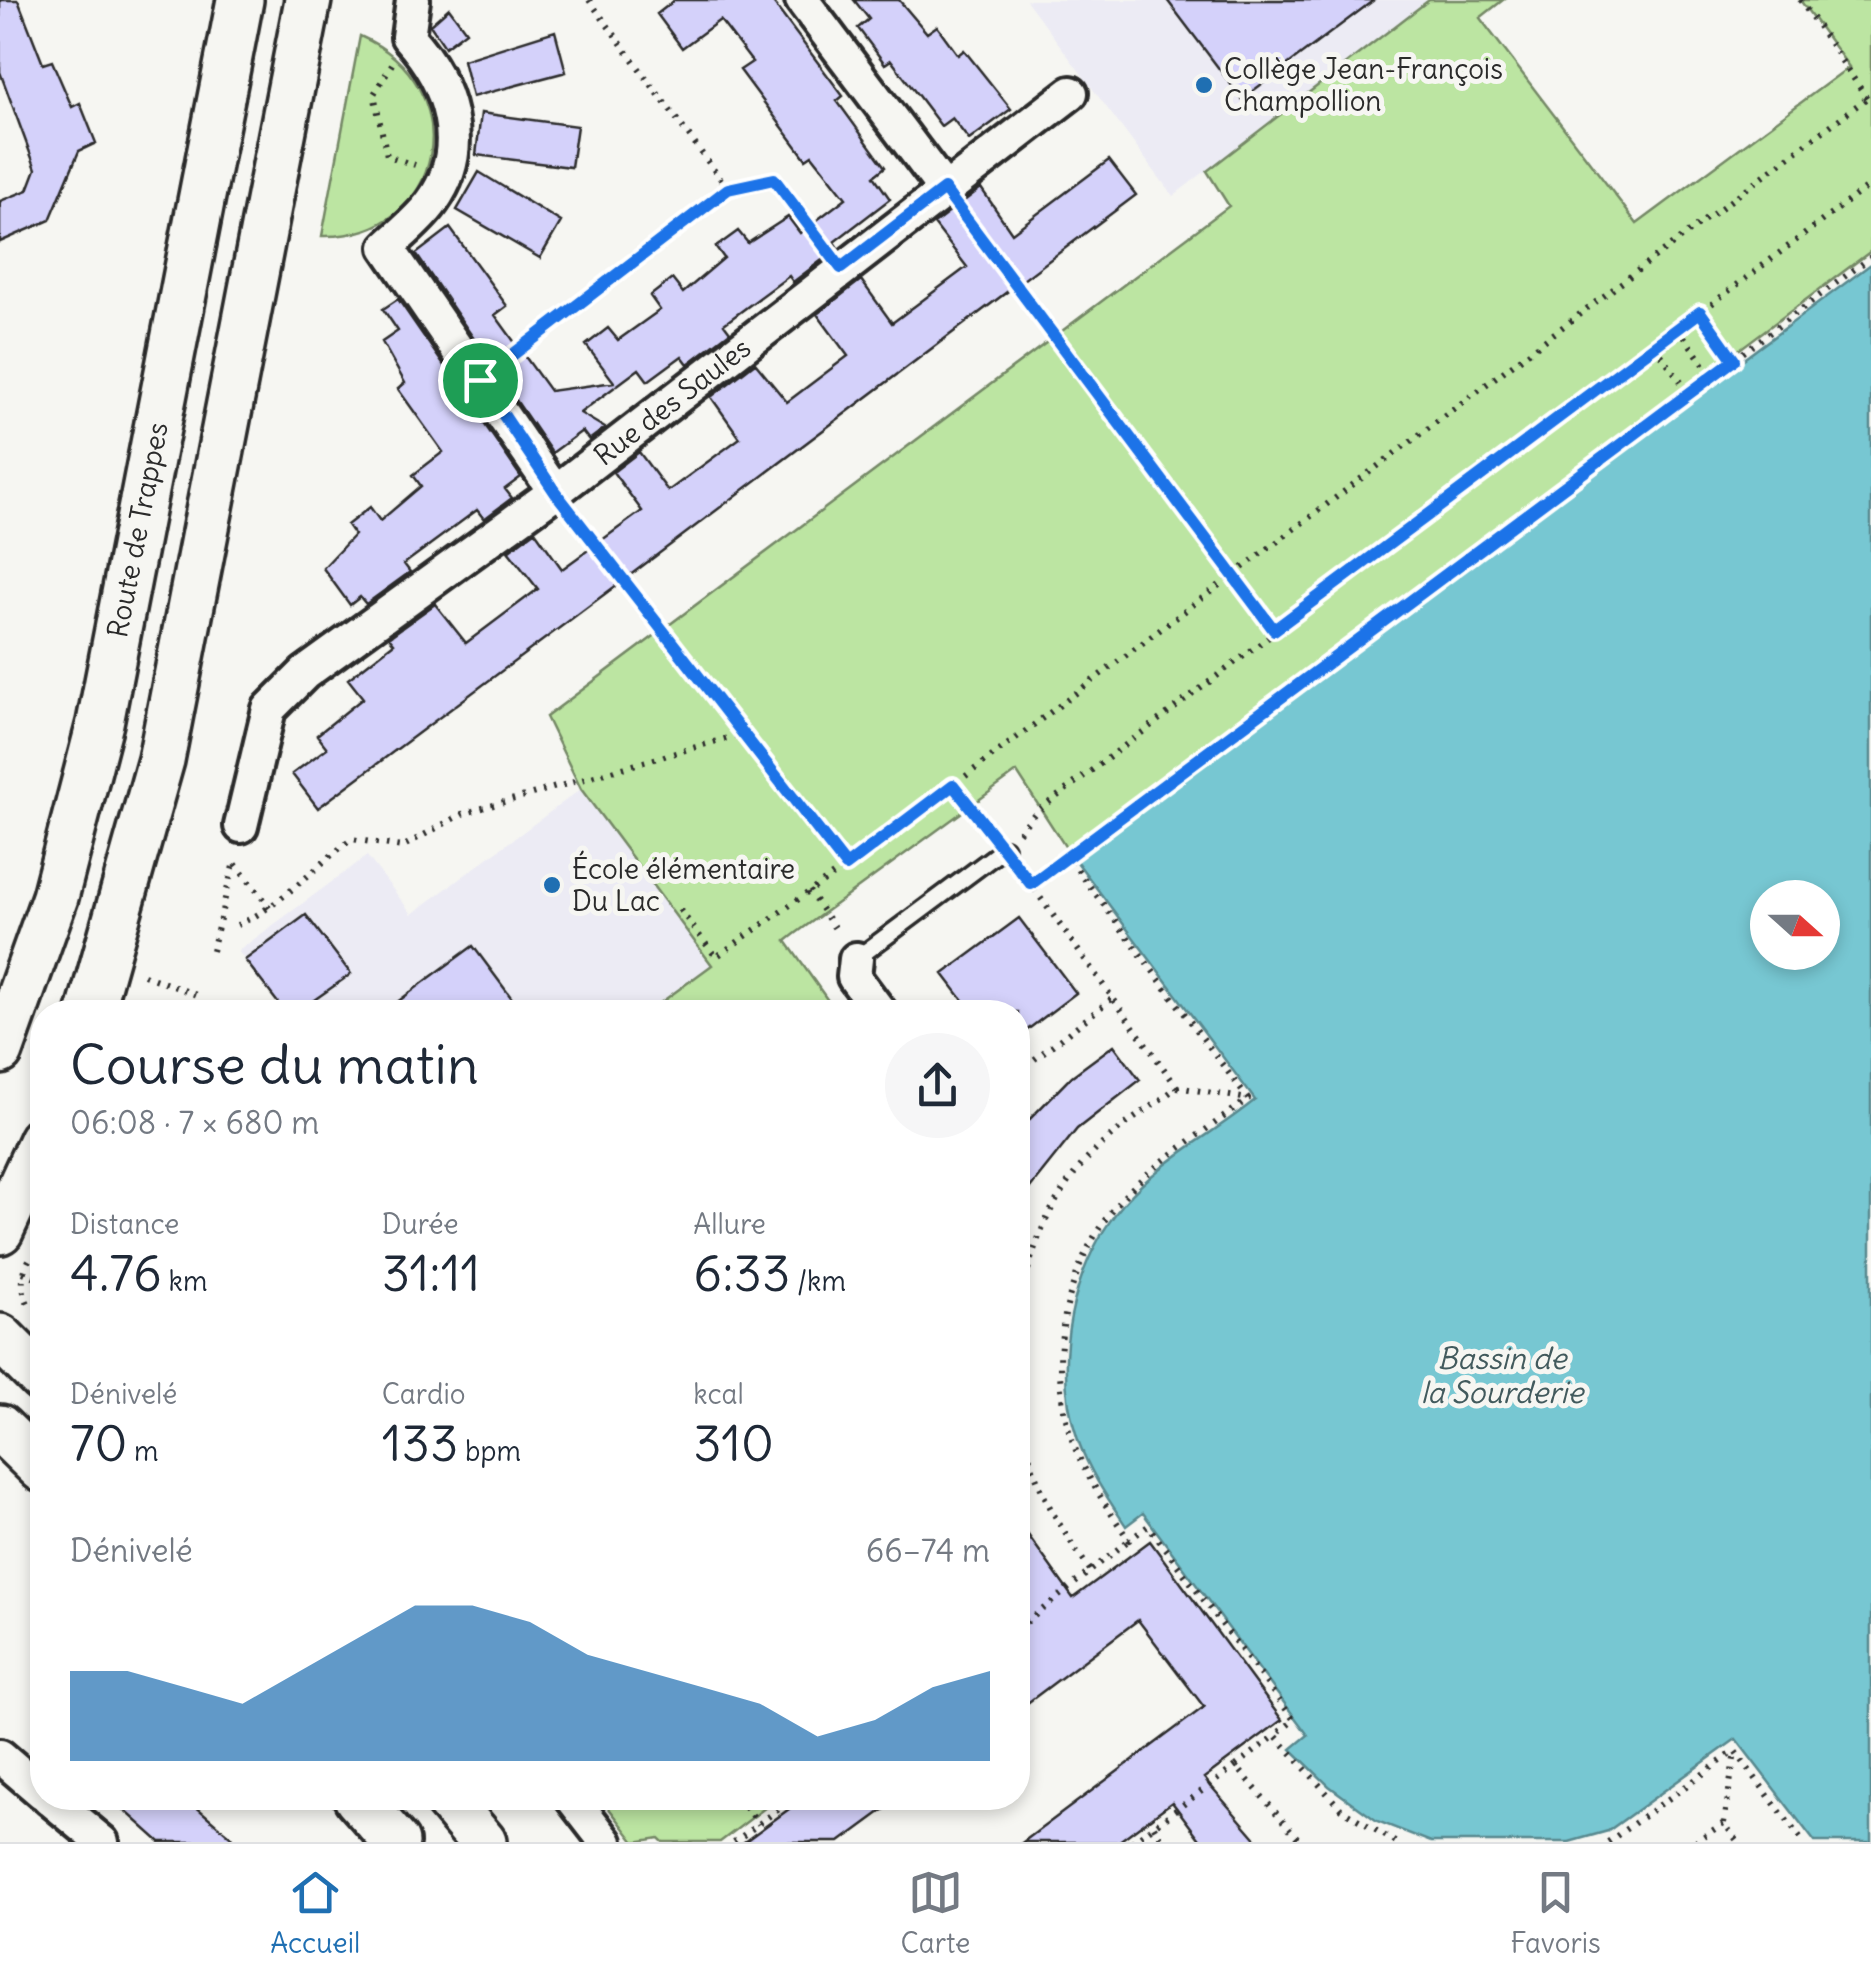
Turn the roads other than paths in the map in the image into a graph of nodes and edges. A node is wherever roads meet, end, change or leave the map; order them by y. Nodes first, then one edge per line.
1 (240, 0) edge
2 (308, 0) edge
3 (413, 0) edge
4 (802, 0) edge
5 (1071, 92) dead end
6 (944, 189) junction
7 (555, 492) junction
8 (241, 826) dead end
9 (1005, 848) road end
10 (856, 959) joint
11 (93, 1000) edge
12 (871, 1000) edge
13 (0, 1051) edge
14 (30, 1189) edge
15 (18, 1238) edge
16 (19, 1329) edge
17 (30, 1353) edge
18 (0, 1428) edge
19 (30, 1457) edge
20 (0, 1756) edge
21 (30, 1782) edge
22 (64, 1810) edge
23 (368, 1810) edge
24 (456, 1810) edge
25 (581, 1810) edge
26 (102, 1842) edge
27 (396, 1842) edge
28 (482, 1842) edge
29 (606, 1842) edge

1 - 13 main road, Route de Trappes
2 - 11 main road
3 - 7 street
4 - 6 street
5 - 6 street, Rue des Saules
6 - 7 street, Rue des Saules
7 - 8 street, Rue des Saules
9 - 10 lane
10 - 12 street
14 - 15 main road
16 - 17 main road
18 - 19 main road
20 - 21 street
22 - 26 street
23 - 27 main road
24 - 28 main road
25 - 29 street

